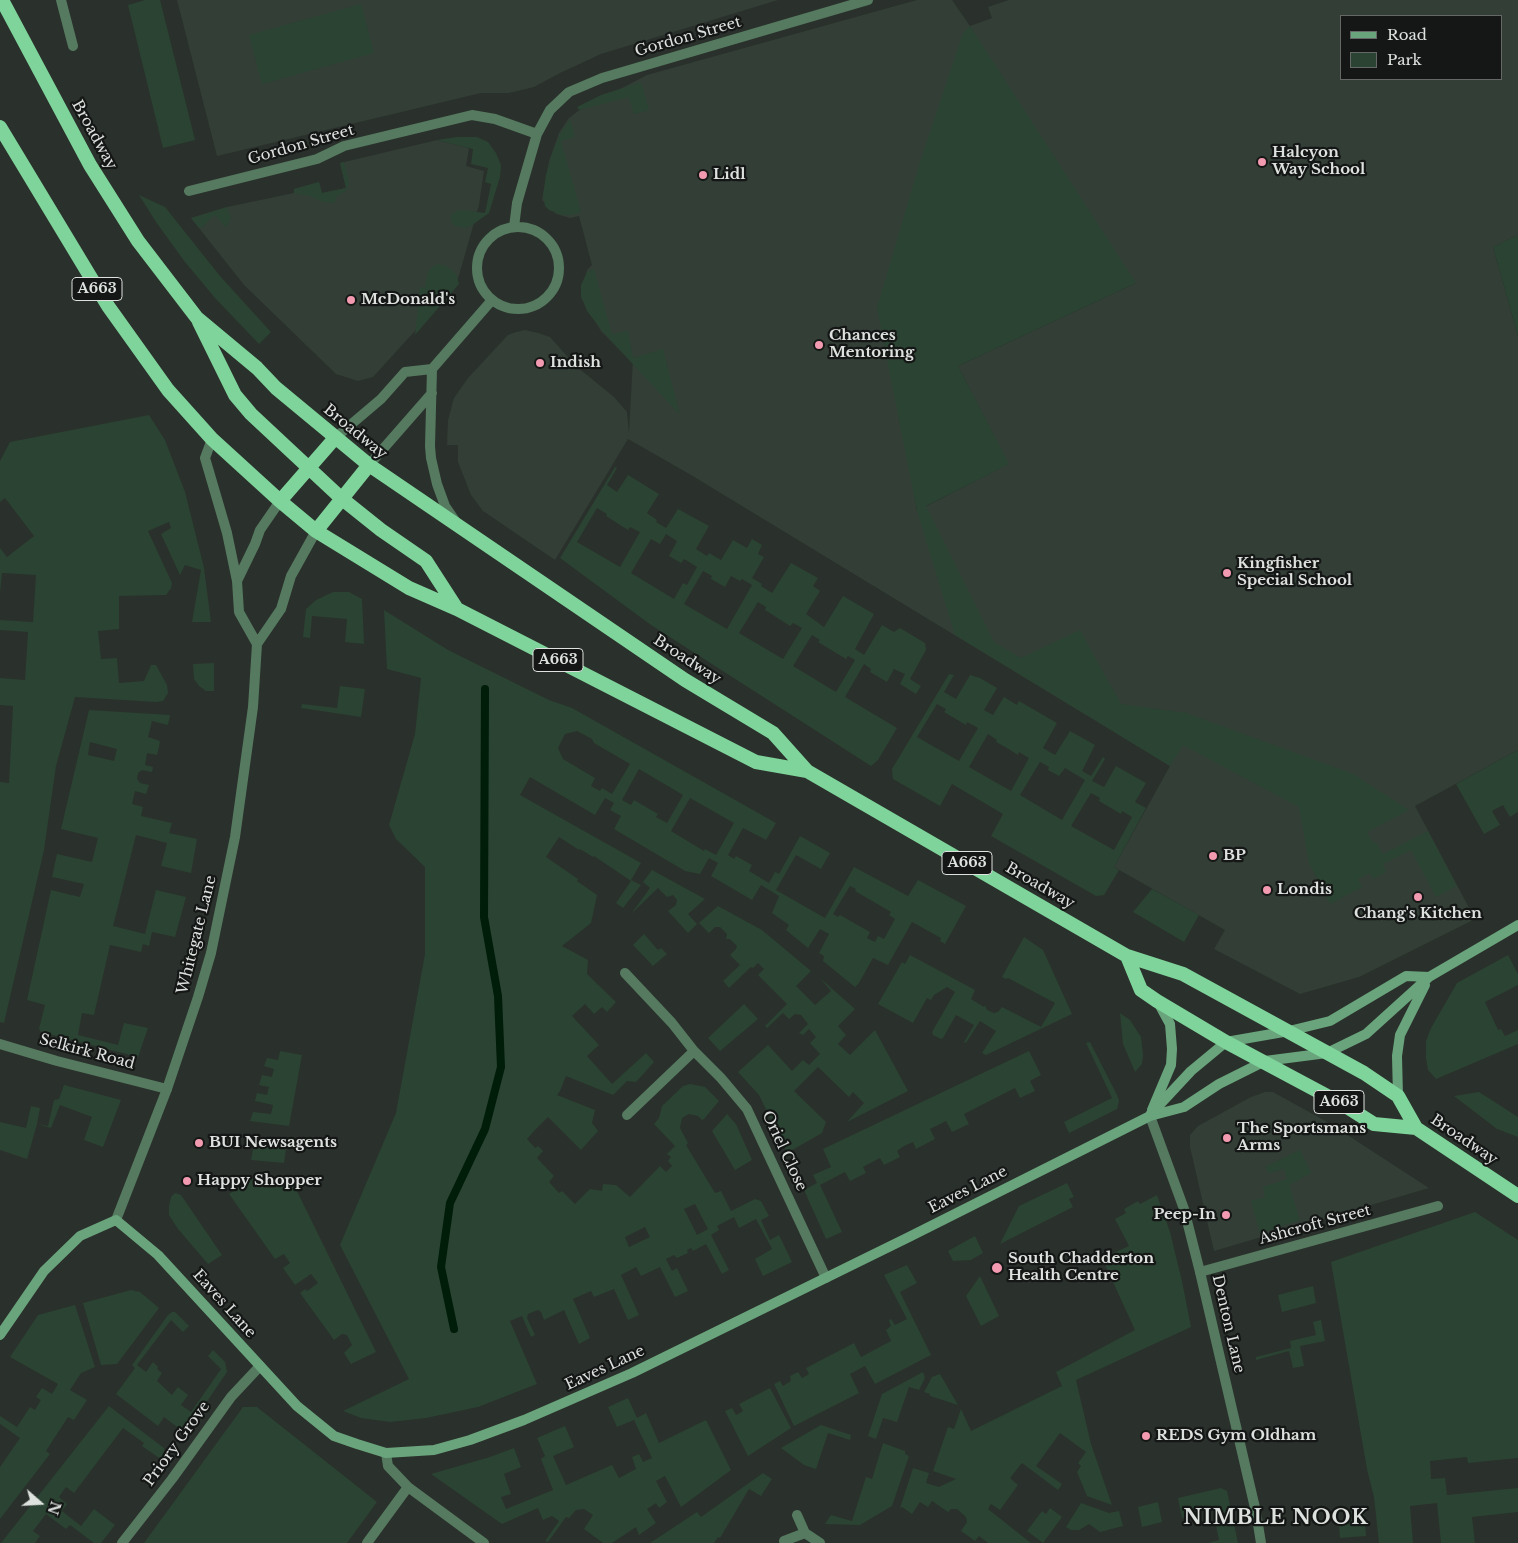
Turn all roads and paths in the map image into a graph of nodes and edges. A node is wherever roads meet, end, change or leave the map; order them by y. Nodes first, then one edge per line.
1 (2, 0) edge
2 (61, 0) edge
3 (868, 0) edge
4 (73, 46) dead end
5 (0, 127) edge
6 (537, 134) junction
7 (189, 192) dead end
8 (514, 227) junction
9 (492, 300) junction
10 (197, 318) junction
11 (432, 369) junction
12 (432, 393) junction
13 (335, 438) junction
14 (212, 439) junction
15 (369, 466) junction
16 (308, 468) junction
17 (341, 498) junction
18 (280, 501) junction
19 (459, 527) junction
20 (316, 531) junction
21 (237, 581) junction
22 (456, 609) junction
23 (257, 644) junction
24 (807, 771) junction
25 (1518, 925) edge
26 (1127, 956) junction
27 (625, 973) dead end
28 (1429, 977) junction
29 (1157, 1001) junction
30 (1289, 1031) junction
31 (1226, 1042) junction
32 (0, 1044) edge
33 (694, 1050) junction
34 (1327, 1052) junction
35 (1265, 1061) junction
36 (167, 1089) junction
37 (1398, 1096) junction
38 (627, 1115) dead end
39 (1150, 1116) junction
40 (1416, 1128) junction
41 (1518, 1196) edge
42 (1438, 1206) dead end
43 (116, 1220) junction
44 (1200, 1272) junction
45 (826, 1278) junction
46 (0, 1334) edge
47 (260, 1366) junction
48 (386, 1453) junction
49 (408, 1487) junction
50 (797, 1515) dead end
51 (805, 1534) junction
52 (784, 1541) dead end
53 (122, 1543) edge
54 (367, 1543) edge
55 (484, 1543) edge
56 (820, 1543) edge
57 (1261, 1543) edge

1 - 10 highway, Broadway / A663
2 - 4 street
3 - 6 street, Gordon Street
5 - 14 highway, Broadway / A663
6 - 7 street, Gordon Street
6 - 8 street, Gordon Street
8 - 9 street
8 - 9 street
9 - 11 street
10 - 13 highway, Broadway / A663
10 - 16 highway
11 - 12 street
11 - 13 street
12 - 15 street
12 - 19 street
13 - 15 highway, Broadway / A663
13 - 16 highway
14 - 18 highway, Broadway / A663
14 - 21 street
15 - 17 highway
15 - 19 highway, Broadway / A663
16 - 17 highway
16 - 18 highway
17 - 20 highway
17 - 22 highway
18 - 20 highway, Broadway / A663
18 - 21 street
19 - 24 highway, Broadway / A663
20 - 22 highway, Broadway / A663
20 - 23 street
21 - 23 street
22 - 24 highway, Broadway / A663
23 - 36 street, Whitegate Lane
24 - 26 highway, Broadway / A663
25 - 28 main road, Eaves Lane
26 - 29 highway, Broadway / A663
26 - 30 highway, Broadway / A663
27 - 33 street, Oriel Close
28 - 30 main road
28 - 34 main road, Eaves Lane
28 - 37 main road
29 - 31 highway, Broadway / A663
29 - 39 main road
30 - 31 main road
30 - 34 highway, Broadway / A663
31 - 35 highway, Broadway / A663
31 - 39 main road, Eaves Lane
32 - 36 street, Selkirk Road
33 - 38 street
33 - 45 street, Oriel Close
34 - 35 main road, Eaves Lane
34 - 37 highway, Broadway / A663
35 - 39 main road, Eaves Lane
35 - 40 highway, Broadway / A663
36 - 43 street, Whitegate Lane
37 - 40 highway, Broadway / A663
39 - 44 street, Denton Lane
39 - 45 main road, Eaves Lane
40 - 41 highway, Broadway / A663
42 - 44 street, Ashcroft Street
43 - 46 main road
43 - 47 main road, Eaves Lane
44 - 57 street, Denton Lane
45 - 48 main road, Eaves Lane
47 - 48 main road, Eaves Lane
47 - 53 street, Priory Grove
48 - 49 street
49 - 54 street
49 - 55 street
50 - 51 street
51 - 52 street
51 - 56 street

